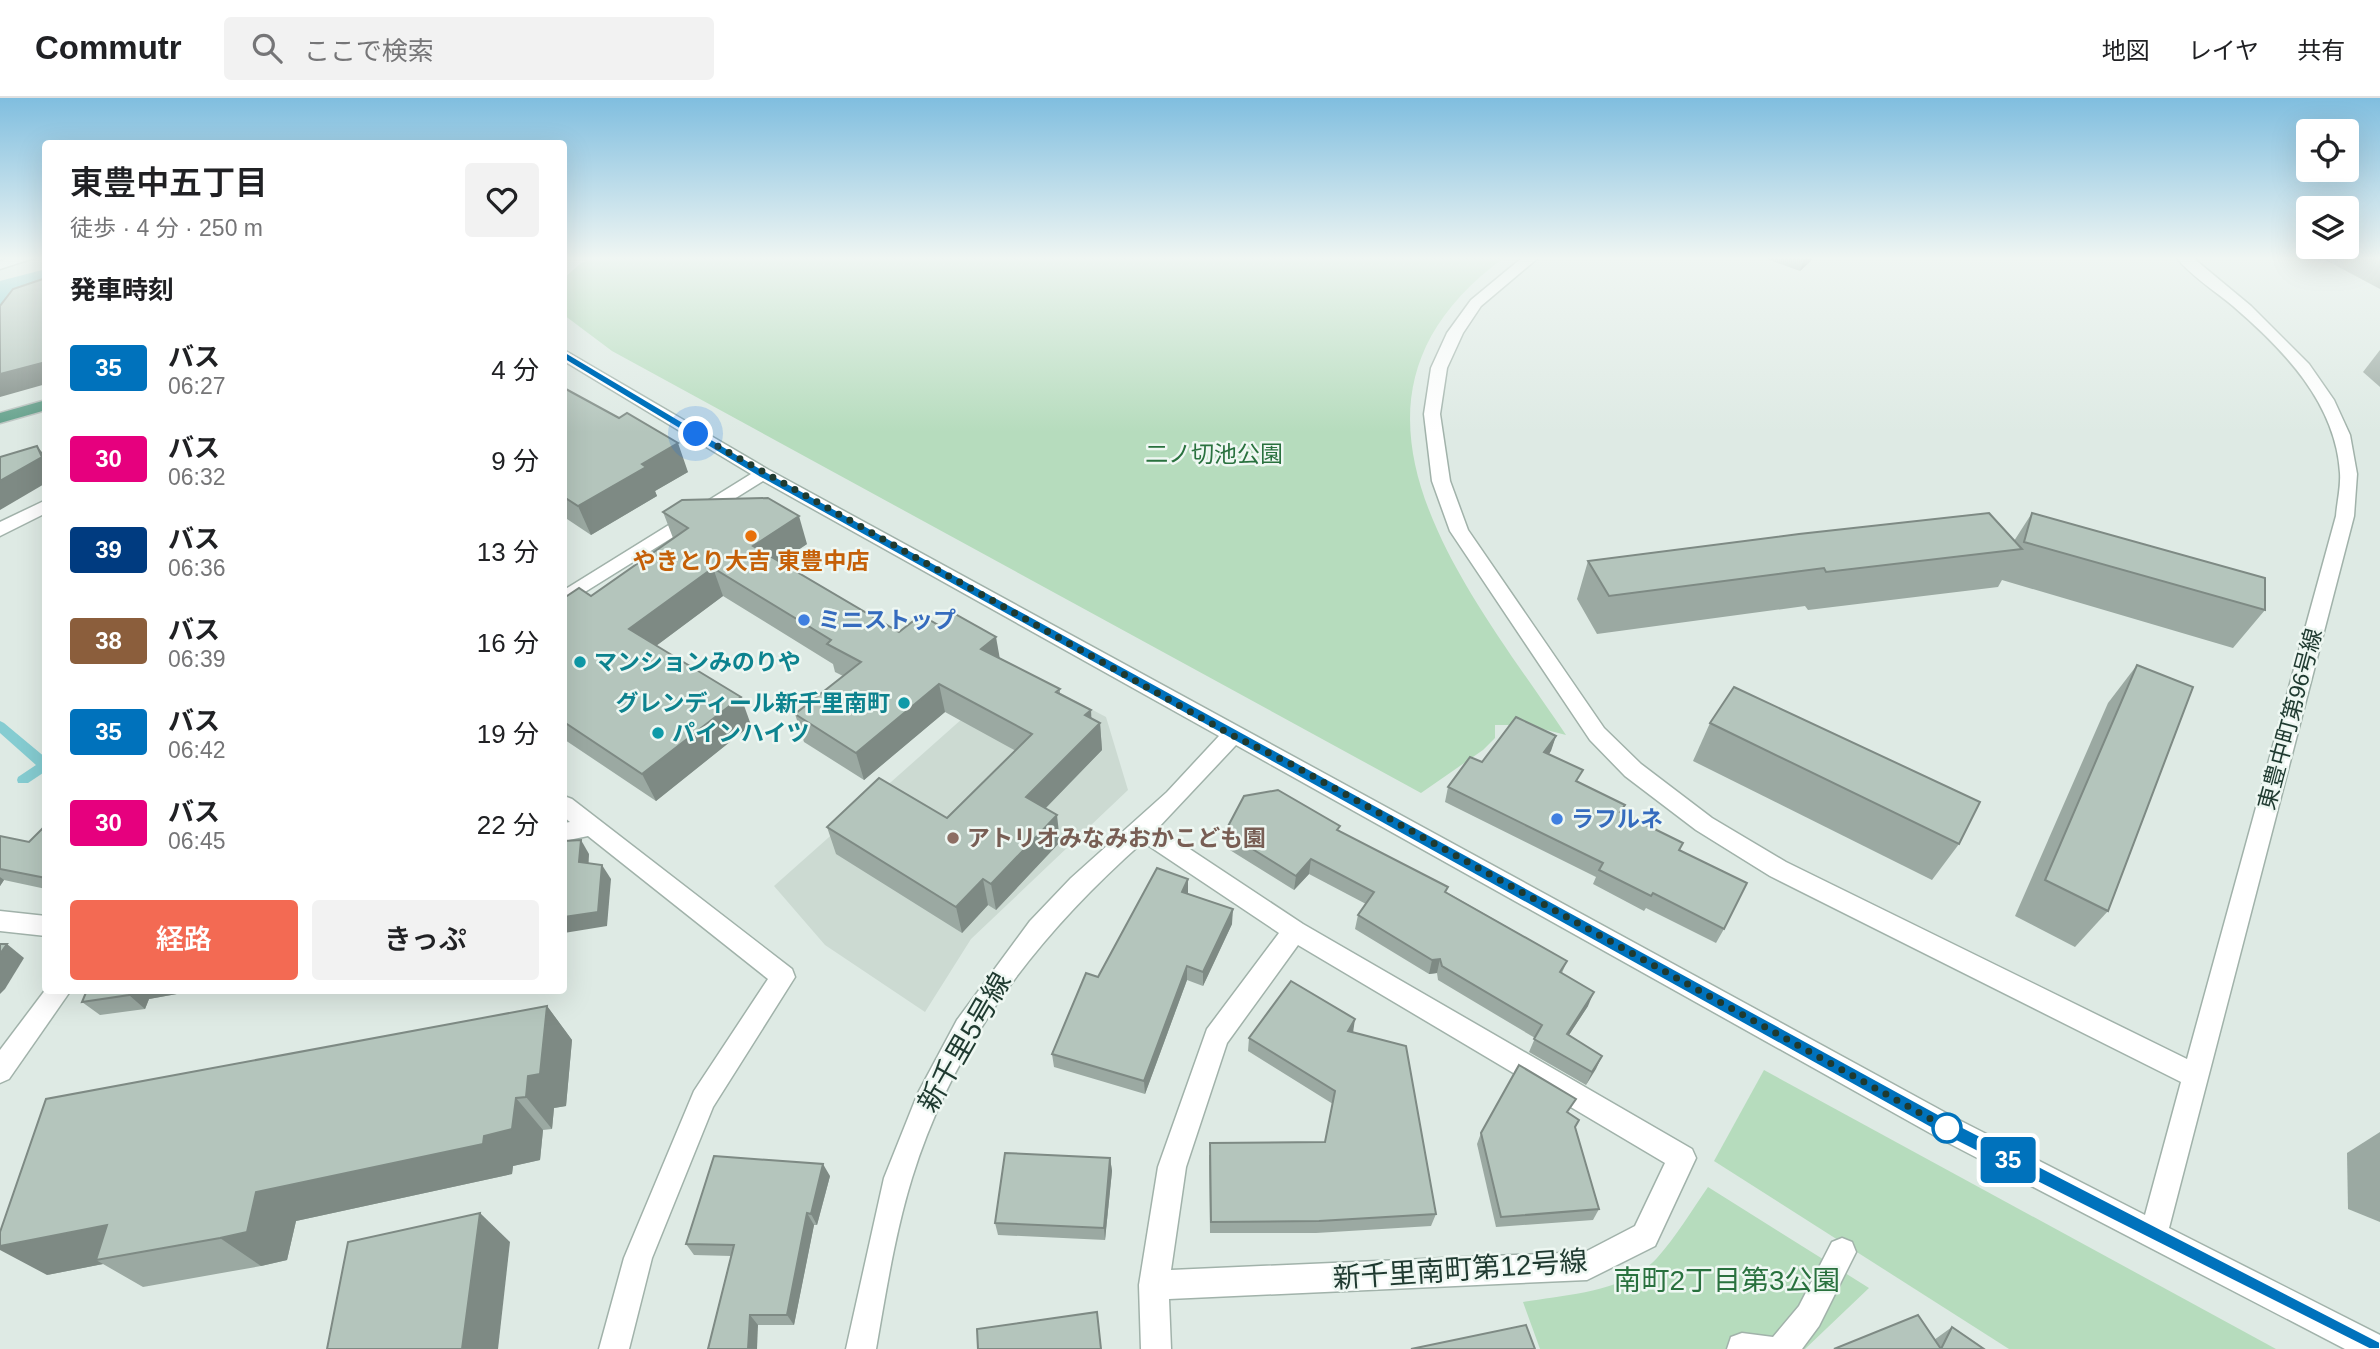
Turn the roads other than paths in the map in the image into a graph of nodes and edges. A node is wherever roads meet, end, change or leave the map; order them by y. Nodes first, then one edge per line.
1 (1467, 315) edge
2 (2252, 315) edge
3 (567, 357) edge
4 (42, 406) edge
5 (0, 418) edge
6 (763, 474) junction
7 (42, 507) edge
8 (0, 530) edge
9 (567, 597) edge
10 (1232, 735) junction
11 (567, 810) edge
12 (576, 829) edge
13 (1141, 829) junction
14 (0, 921) edge
15 (42, 926) edge
16 (1295, 931) junction
17 (56, 994) edge
18 (0, 1071) edge
19 (2195, 1076) junction
20 (2153, 1236) junction
21 (1842, 1252) dead end
22 (1154, 1285) junction
23 (1742, 1348) edge
24 (614, 1349) edge
25 (860, 1349) edge
26 (1156, 1349) edge
27 (1766, 1349) edge
28 (1783, 1349) edge
29 (2376, 1349) edge

1 - 19 street
2 - 19 street, 東豊中町第96号線
3 - 6 street
4 - 5 main road
6 - 9 street
6 - 10 street
7 - 8 street
10 - 13 street, 新千里5号線
10 - 20 street
11 - 12 street
12 - 24 street
13 - 16 street
13 - 25 street, 新千里5号線
14 - 15 street
16 - 22 street
16 - 22 street, 新千里南町第12号線
17 - 18 street
19 - 20 street, 東豊中町第96号線
20 - 29 street
21 - 28 street
22 - 26 street
23 - 27 street

